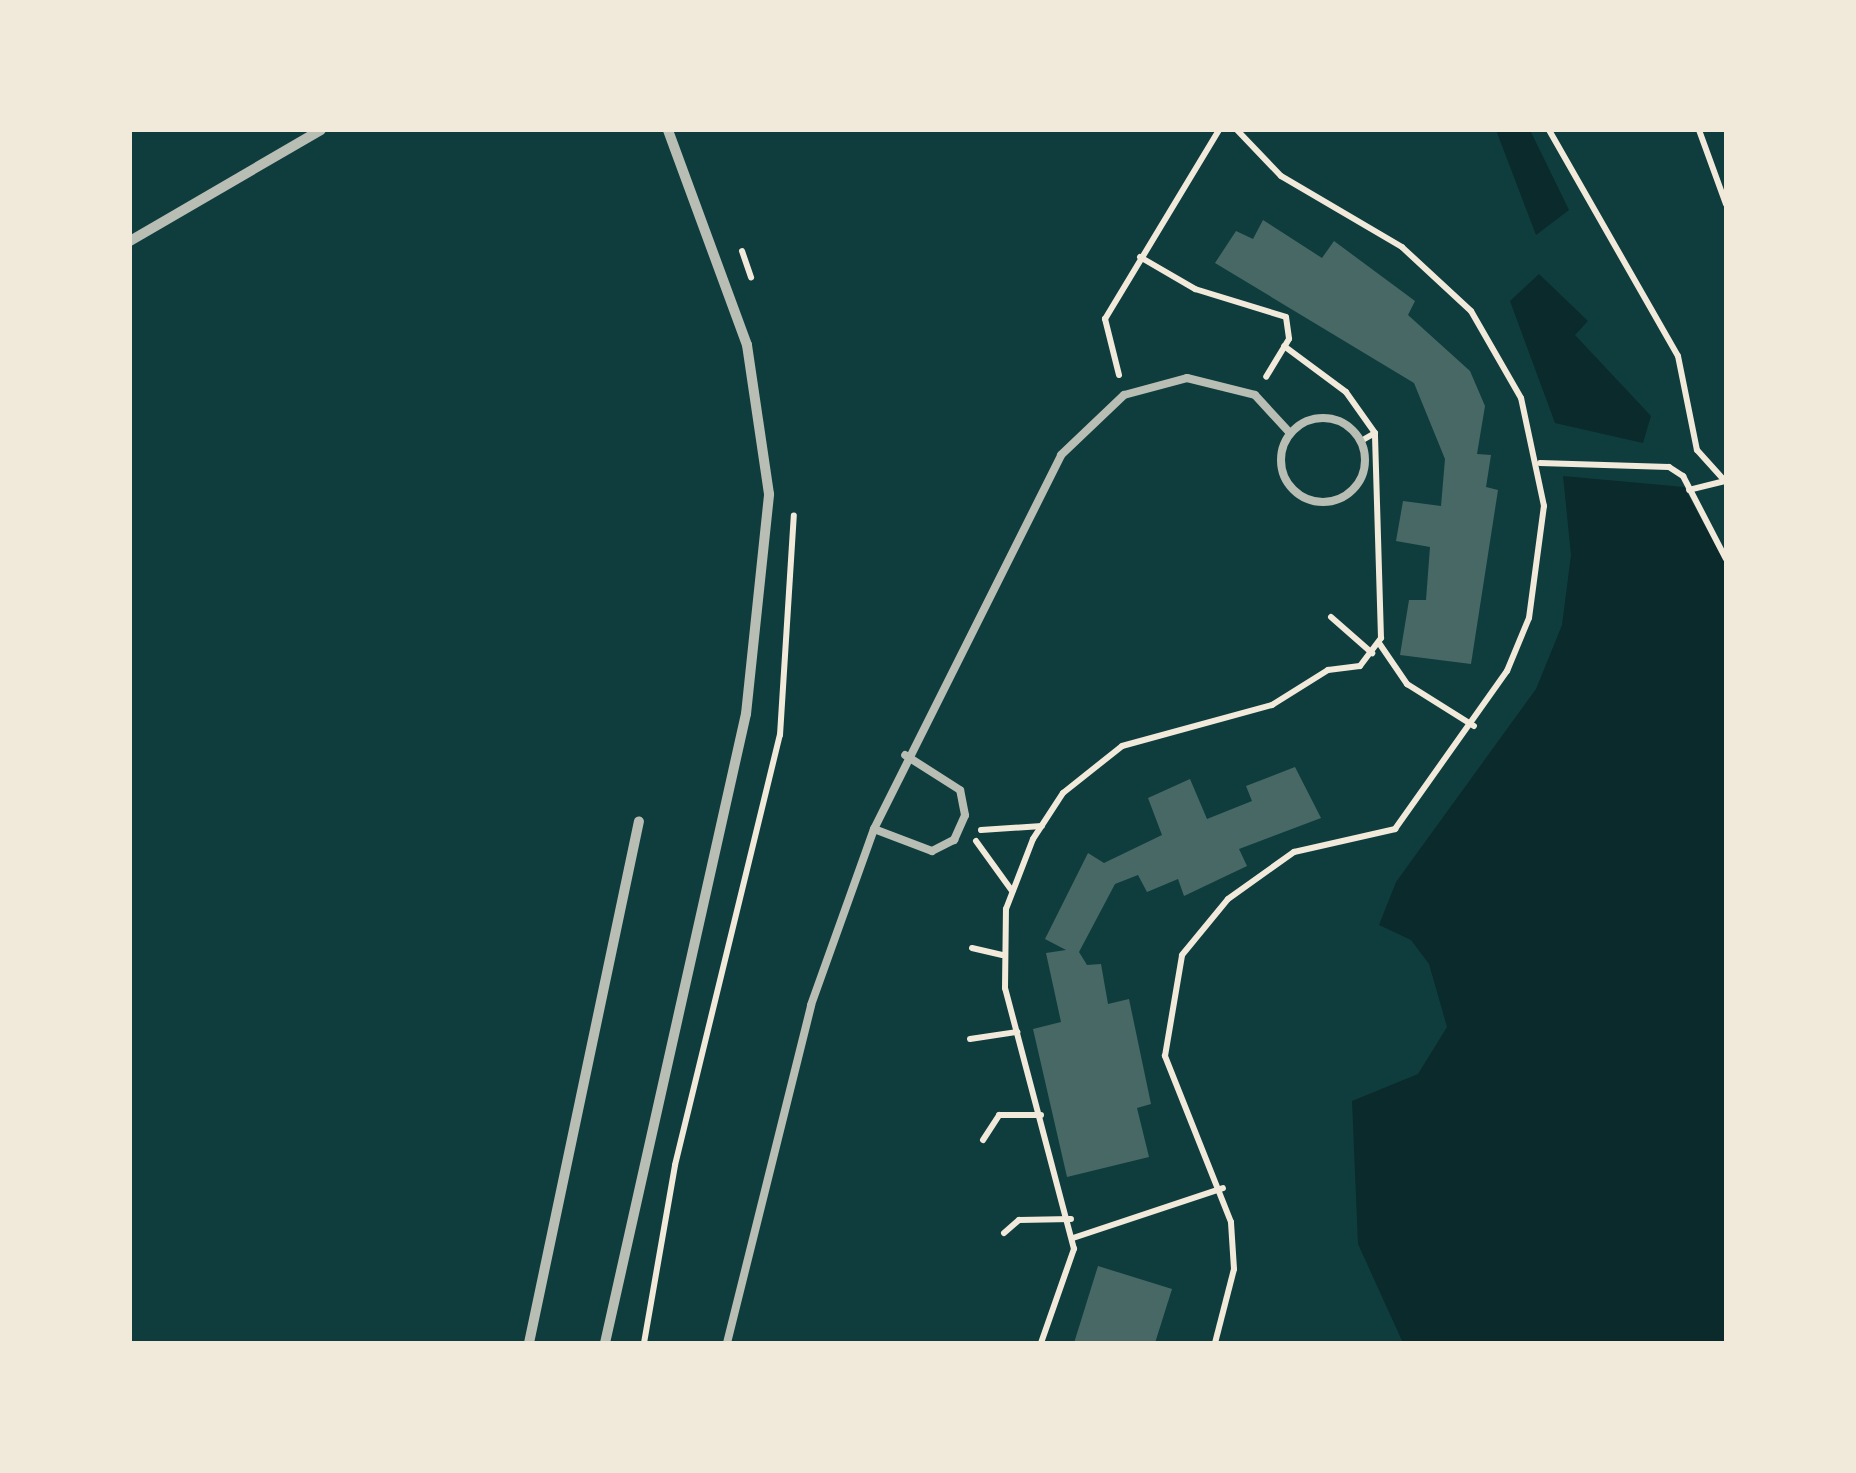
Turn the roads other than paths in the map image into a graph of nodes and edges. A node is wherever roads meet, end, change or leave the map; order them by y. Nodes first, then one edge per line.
1 (321, 130) edge
2 (668, 130) edge
3 (130, 241) edge
4 (1290, 433) junction
5 (905, 755) junction
6 (639, 822) dead end
7 (874, 829) junction
8 (530, 1343) edge
9 (605, 1343) edge
10 (726, 1343) edge

1 - 3 street
2 - 9 street
4 - 4 lane
4 - 5 lane
5 - 7 lane
5 - 7 lane
6 - 8 street
7 - 10 lane

